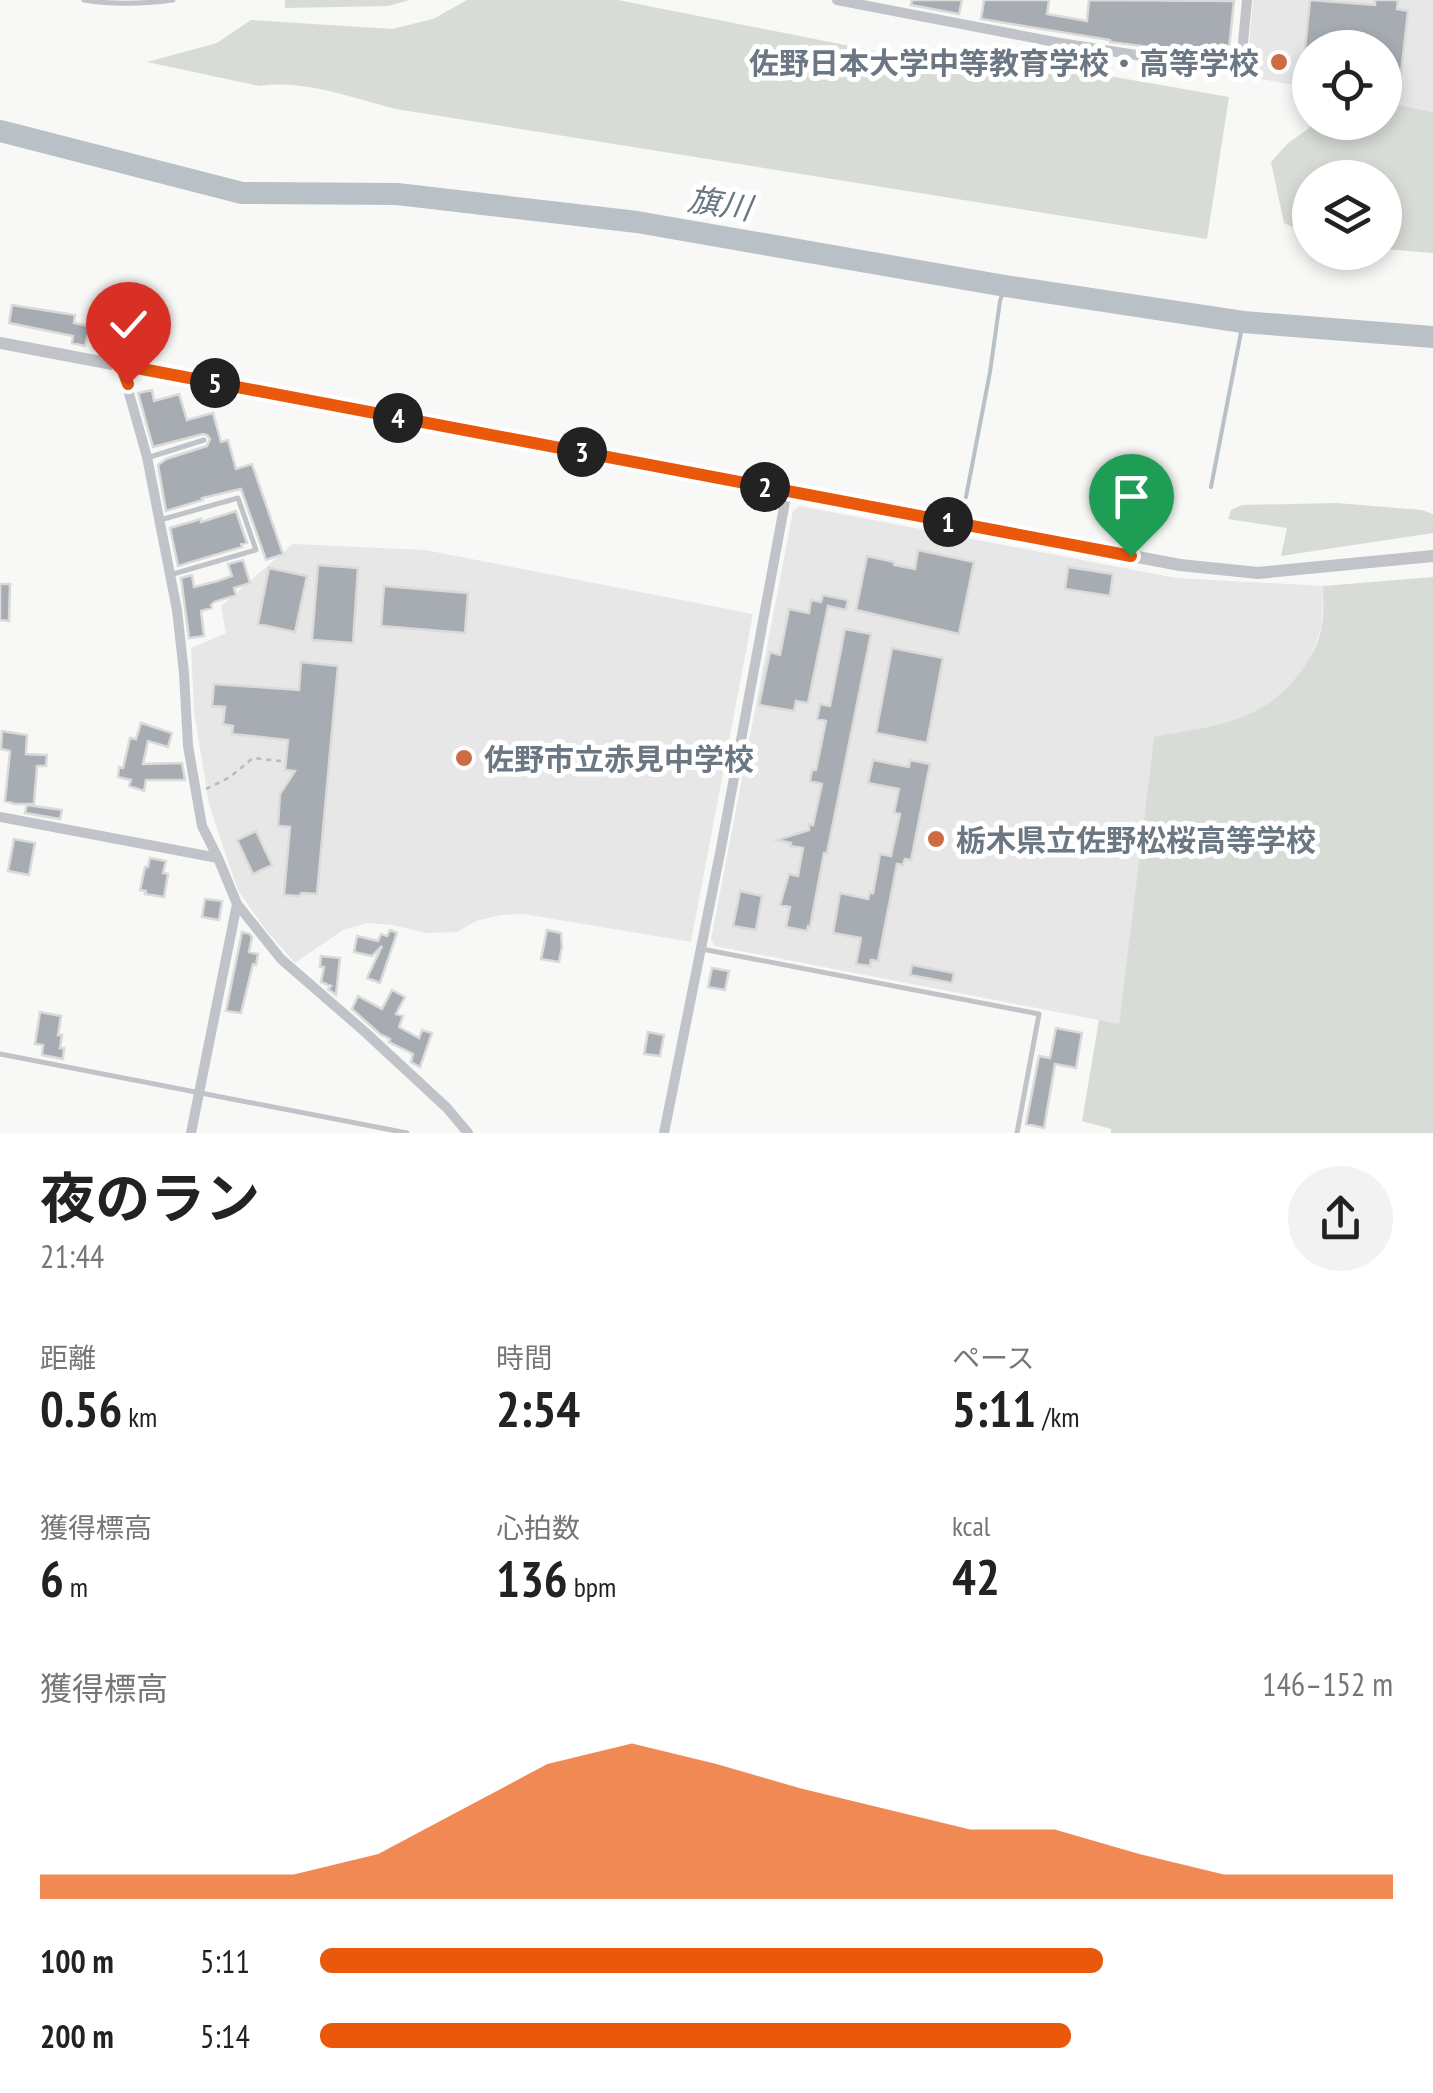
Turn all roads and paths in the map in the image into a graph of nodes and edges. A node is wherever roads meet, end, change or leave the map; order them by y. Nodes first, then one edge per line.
1 (84, 0) edge
2 (173, 0) edge
3 (837, 0) edge
4 (1247, 0) edge
5 (860, 2) edge
6 (0, 343) edge
7 (121, 365) junction
8 (204, 440) dead end
9 (147, 458) junction
10 (787, 491) junction
11 (160, 520) junction
12 (1433, 556) edge
13 (170, 575) junction
14 (281, 761) dead end
15 (196, 794) junction
16 (0, 817) edge
17 (218, 858) junction
18 (237, 904) junction
19 (702, 949) junction
20 (0, 1054) edge
21 (199, 1092) junction
22 (191, 1133) edge
23 (407, 1133) edge
24 (468, 1133) edge
25 (664, 1133) edge
26 (1017, 1133) edge

1 - 2 lane
3 - 5 street
4 - 5 street
6 - 7 street
7 - 9 street
7 - 10 street
8 - 9 lane
9 - 11 street
10 - 12 street
10 - 19 street
11 - 13 street
11 - 13 lane
13 - 15 street
14 - 15 path
15 - 17 street
16 - 17 street
17 - 18 street
18 - 21 street
18 - 24 street
19 - 25 street
19 - 26 lane
20 - 21 lane
21 - 22 street
21 - 23 lane

